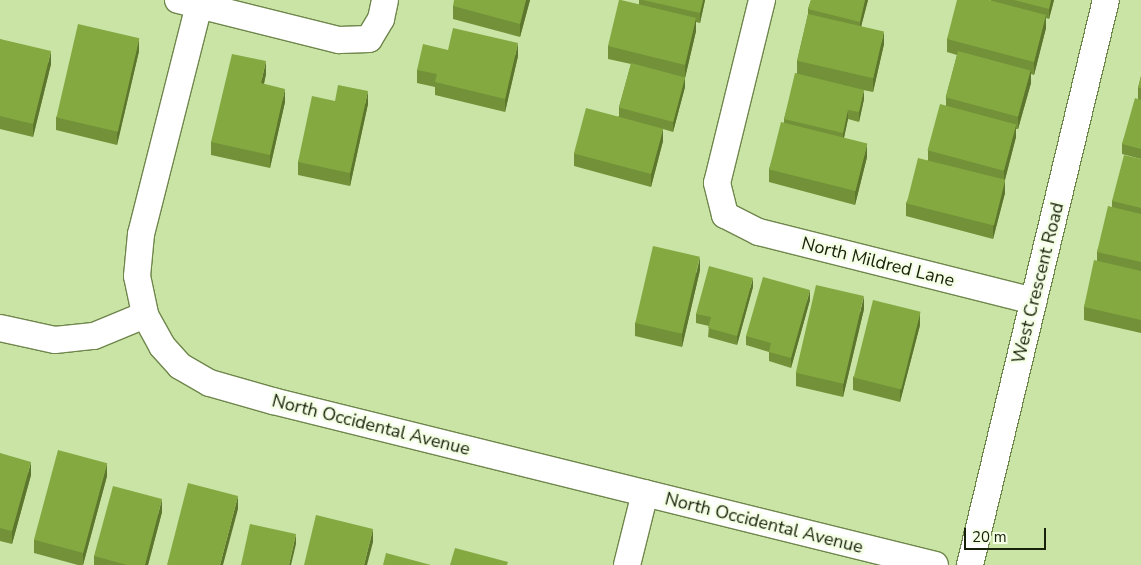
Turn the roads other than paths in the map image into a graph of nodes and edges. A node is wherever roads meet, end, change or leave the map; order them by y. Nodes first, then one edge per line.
1 (385, 0) edge
2 (762, 0) edge
3 (1106, 0) edge
4 (188, 2) edge
5 (1034, 301) junction
6 (145, 315) junction
7 (0, 328) edge
8 (645, 493) junction
9 (627, 565) edge
10 (935, 565) edge
11 (970, 565) edge

1 - 4 street
2 - 5 street, North Mildred Lane
3 - 5 street, West Crescent Road
4 - 6 street, North Occidental Avenue
5 - 11 street, West Crescent Road
6 - 7 street
6 - 8 street, North Occidental Avenue
8 - 9 street
8 - 10 street, North Occidental Avenue

